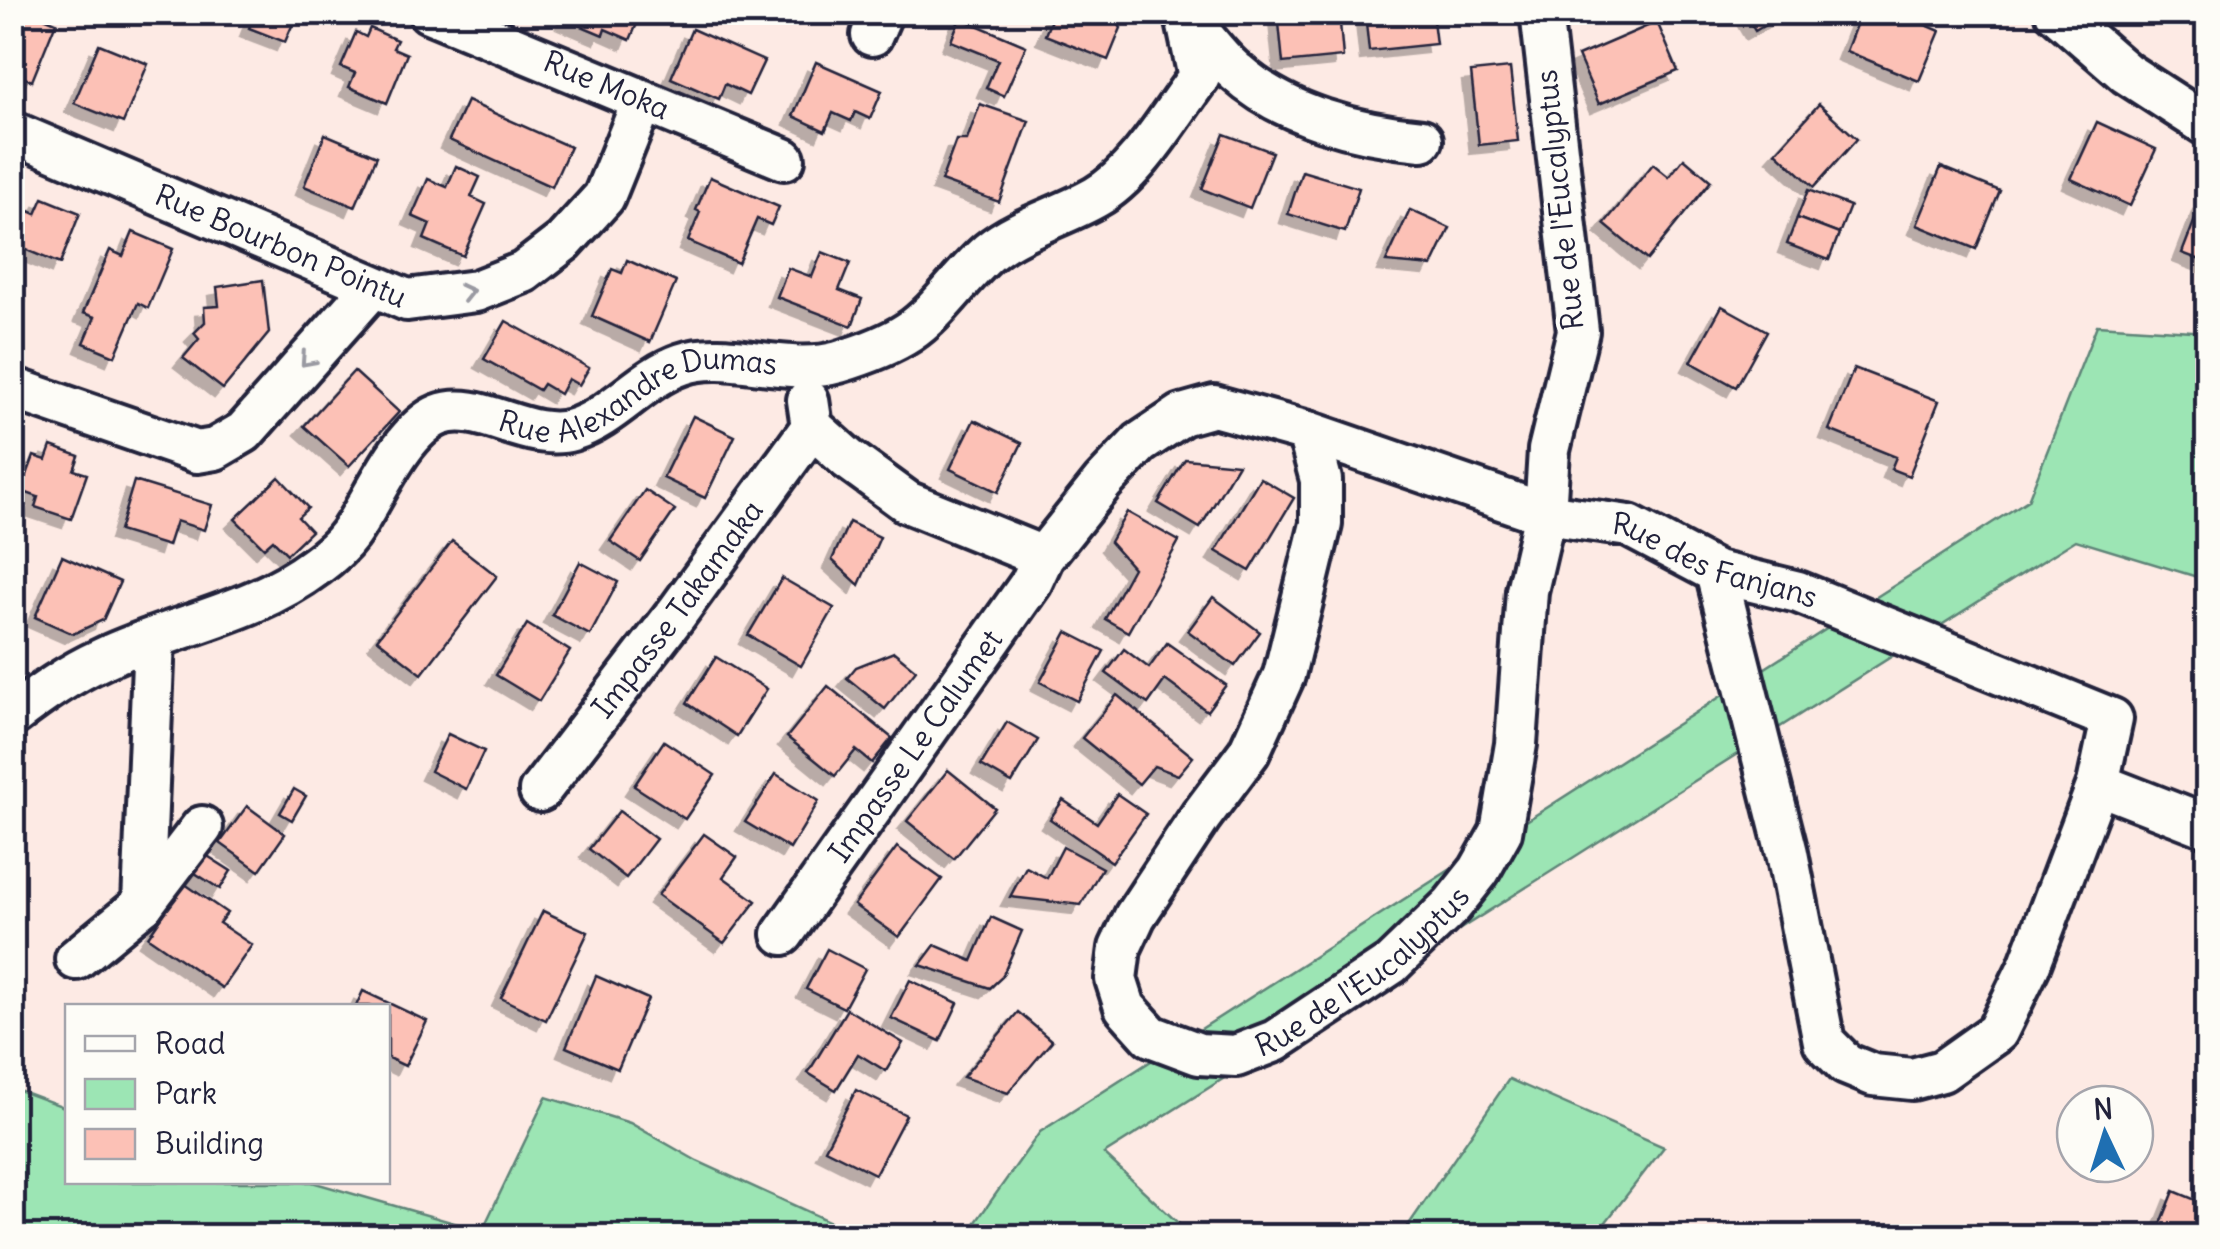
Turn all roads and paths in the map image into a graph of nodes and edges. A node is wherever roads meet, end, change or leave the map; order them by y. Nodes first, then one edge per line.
1 (430, 12) edge
2 (1185, 12) edge
3 (1542, 12) edge
4 (2056, 12) edge
5 (642, 103) junction
6 (2208, 126) edge
7 (12, 132) edge
8 (1422, 140) dead end
9 (784, 159) dead end
10 (372, 288) junction
11 (804, 368) junction
12 (12, 388) edge
13 (812, 426) junction
14 (1308, 432) junction
15 (1544, 514) junction
16 (1044, 557) junction
17 (1716, 572) junction
18 (154, 639) junction
19 (12, 716) edge
20 (2098, 784) junction
21 (540, 791) dead end
22 (2203, 824) dead end
23 (202, 827) dead end
24 (143, 904) junction
25 (783, 934) dead end
26 (76, 959) dead end

1 - 5 street, Rue Moka
2 - 8 street
2 - 11 street, Rue Alexandre Dumas
3 - 15 street, Rue de l'Eucalyptus
4 - 6 street
5 - 9 street, Rue Moka
10 -> 5 street, Rue Bourbon Pointu
7 - 10 street, Rue Bourbon Pointu
10 -> 12 street
11 - 13 street
11 - 18 street, Rue Alexandre Dumas
13 - 16 street
13 - 21 street, Impasse Takamaka
14 - 15 street, Rue des Fanjans
14 - 15 street, Rue de l'Eucalyptus
14 - 16 street
15 - 17 street, Rue des Fanjans
16 - 25 street, Impasse Le Calumet
17 - 20 street, Rue des Fanjans
17 - 20 street
18 - 19 street, Rue Alexandre Dumas
18 - 24 street
20 - 22 street
23 - 24 street
24 - 26 street

